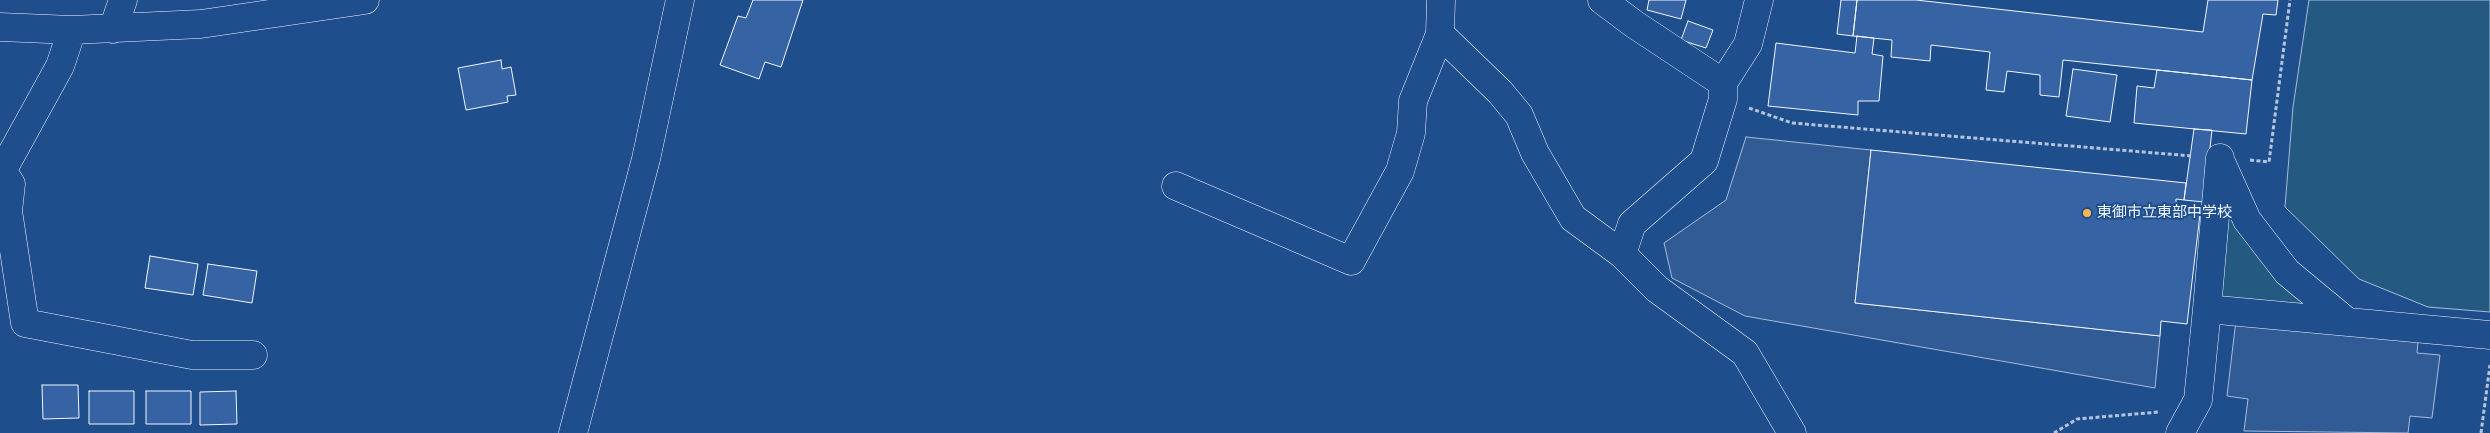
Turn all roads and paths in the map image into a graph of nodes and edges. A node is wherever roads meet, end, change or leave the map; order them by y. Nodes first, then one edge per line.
1 (123, 0) edge
2 (365, 0) edge
3 (680, 0) edge
4 (1441, 0) edge
5 (1602, 0) edge
6 (1759, 0) edge
7 (2290, 0) edge
8 (0, 27) edge
9 (113, 29) junction
10 (72, 30) junction
11 (1440, 34) junction
12 (1723, 91) junction
13 (2220, 158) junction
14 (2, 173) edge
15 (1176, 186) dead end
16 (1622, 254) junction
17 (2207, 309) junction
18 (2345, 320) junction
19 (2490, 335) edge
20 (252, 355) dead end
21 (2490, 365) edge
22 (2198, 400) junction
23 (2180, 432) edge
24 (573, 433) edge
25 (1792, 433) edge
26 (2054, 433) edge
27 (2481, 433) edge

1 - 9 street
2 - 9 street
3 - 24 street
4 - 11 street
5 - 12 street
6 - 12 street
7 - 13 path
8 - 10 street
9 - 10 street
10 - 14 street
11 - 15 street
11 - 16 street
12 - 13 path
12 - 16 street
13 - 17 street
13 - 18 street
14 - 20 street
16 - 25 street
17 - 18 street
17 - 22 street
18 - 19 street
21 - 27 path
22 - 23 street
22 - 26 path

